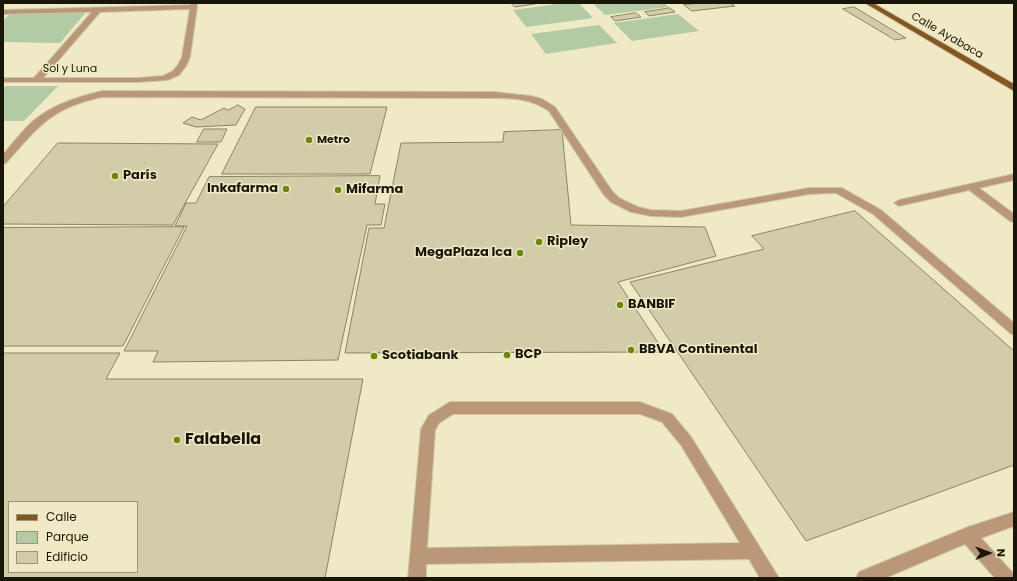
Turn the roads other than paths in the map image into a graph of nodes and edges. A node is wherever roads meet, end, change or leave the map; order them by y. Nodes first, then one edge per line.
1 (868, 3) edge
2 (194, 5) edge
3 (98, 10) junction
4 (3, 12) edge
5 (3, 80) edge
6 (36, 80) junction
7 (1014, 88) edge
8 (3, 162) edge
9 (1014, 177) edge
10 (971, 187) junction
11 (899, 203) dead end
12 (1014, 219) edge
13 (1014, 330) edge
14 (1014, 519) edge
15 (968, 535) junction
16 (753, 551) junction
17 (420, 556) junction
18 (417, 578) edge
19 (770, 578) edge
20 (864, 578) edge
21 (1006, 578) edge

1 - 7 main road, Calle Ayabaca
2 - 3 street
2 - 6 street, Sol y Luna
3 - 4 street
3 - 6 street
5 - 6 street, Sol y Luna
8 - 13 street
9 - 10 street
10 - 11 street
10 - 12 street
14 - 15 street
15 - 20 street
15 - 21 street
16 - 17 street
16 - 17 street
16 - 19 street
17 - 18 street

